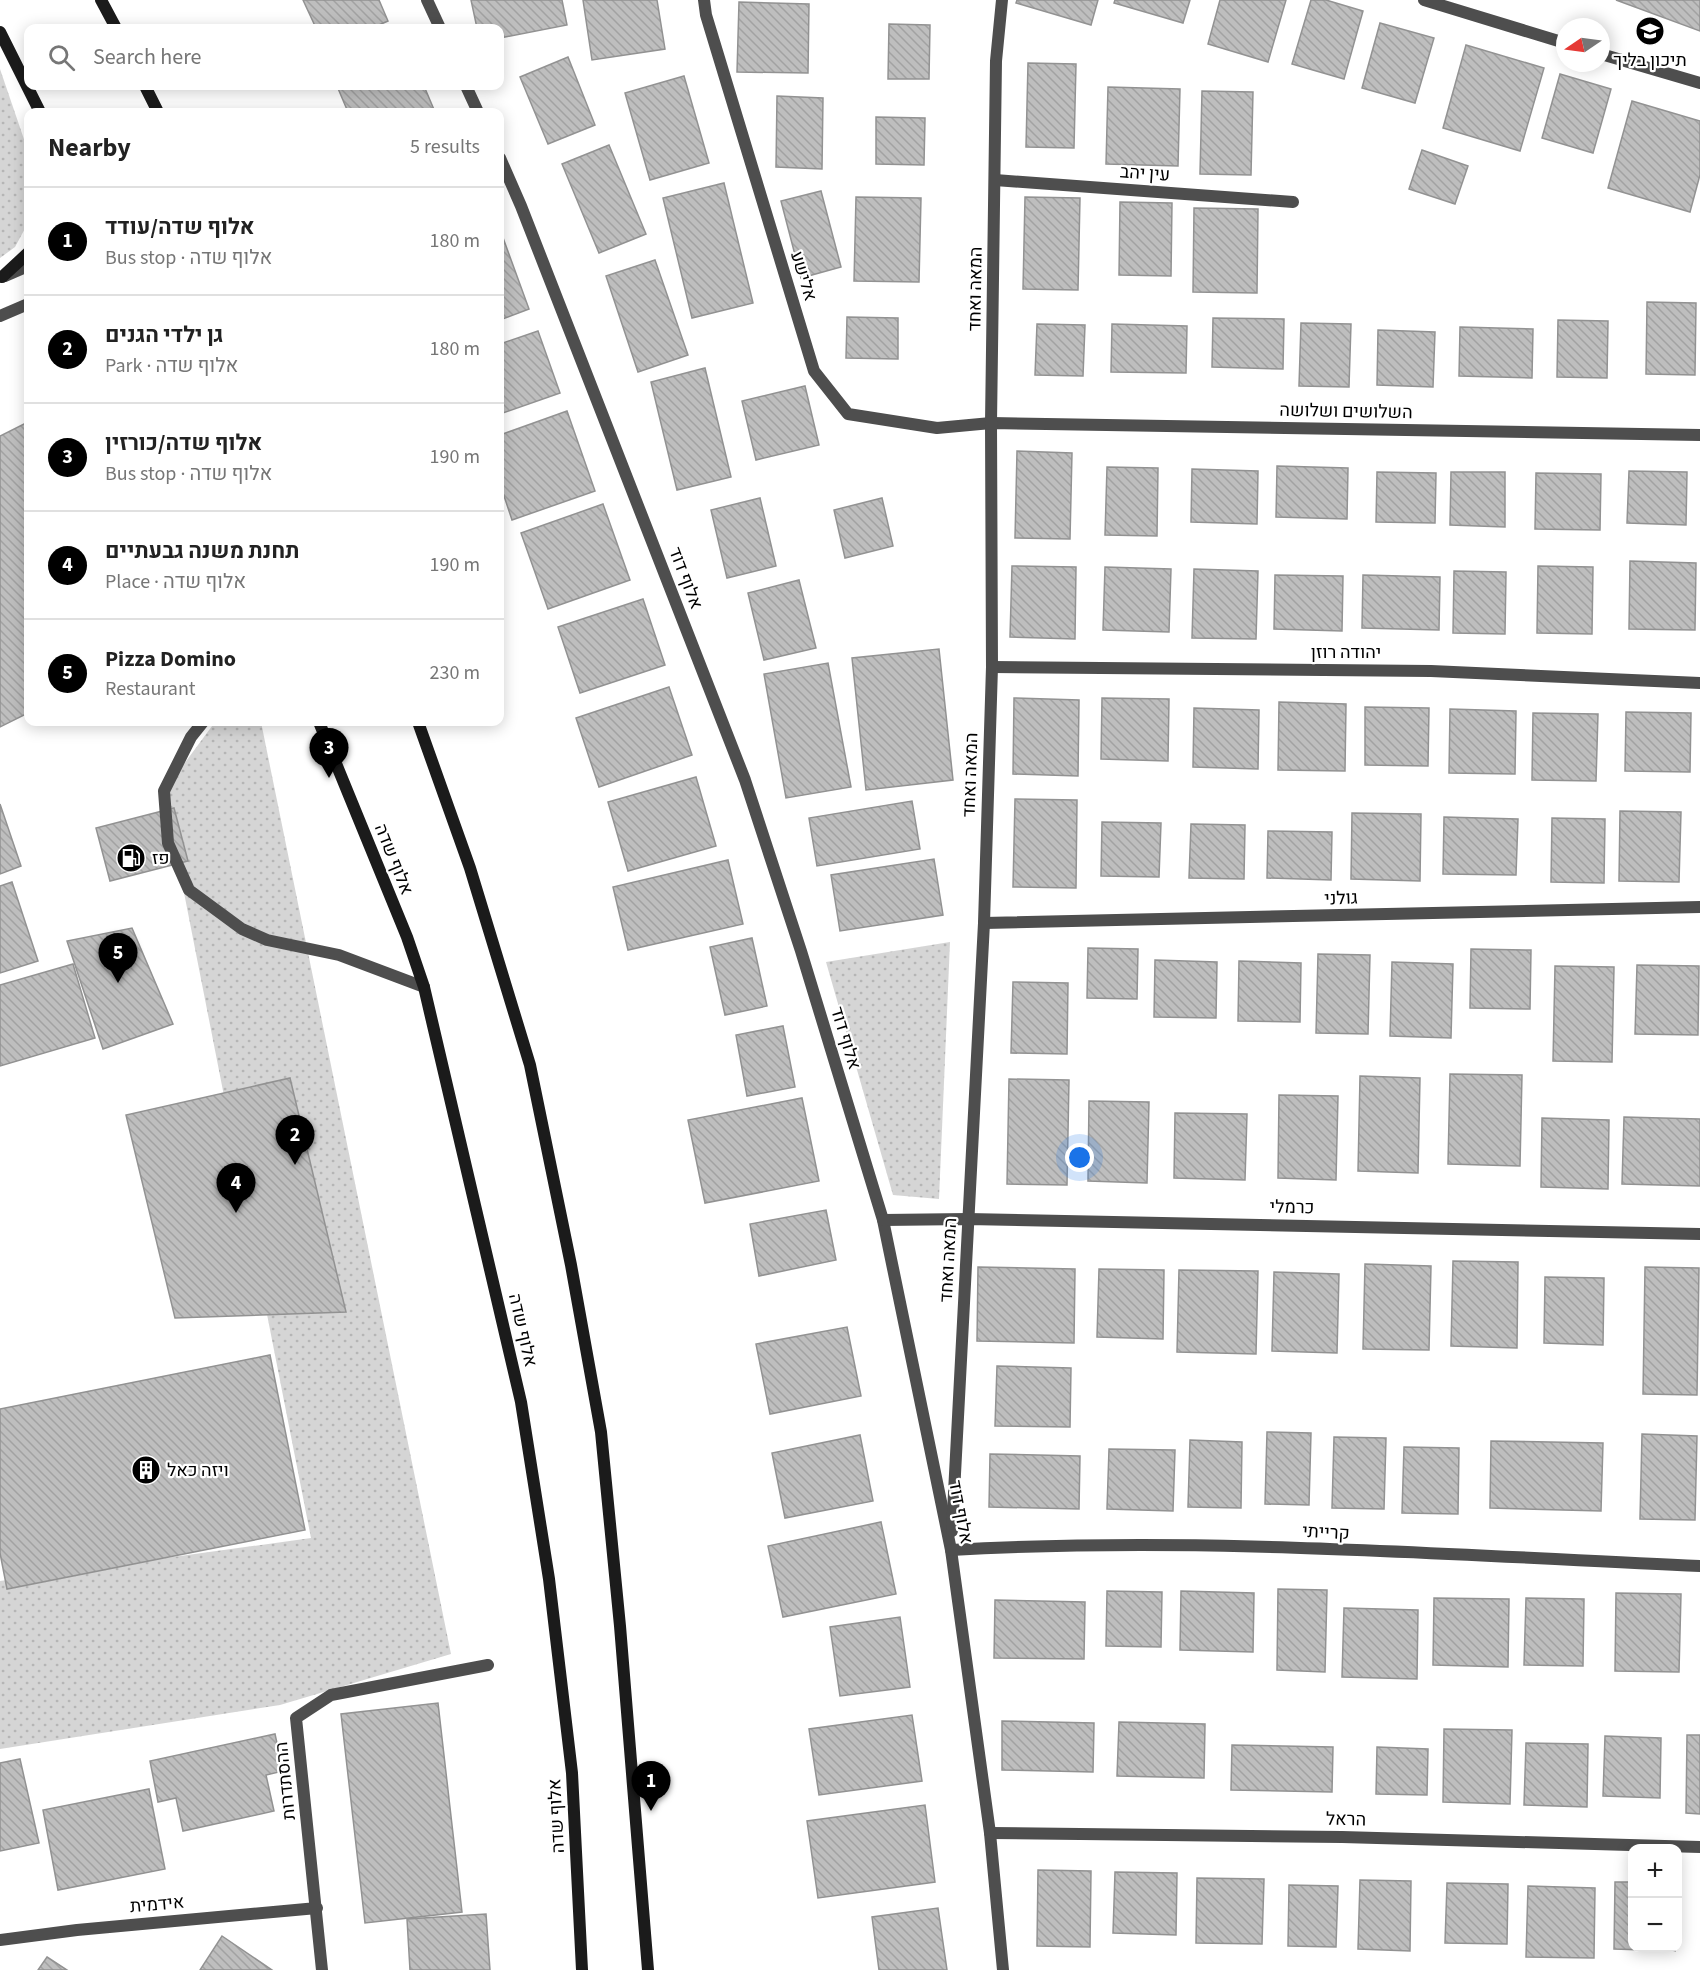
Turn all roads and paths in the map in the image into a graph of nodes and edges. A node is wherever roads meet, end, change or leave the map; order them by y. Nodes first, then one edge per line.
1 (101, 0) edge
2 (427, 0) edge
3 (704, 0) edge
4 (1002, 0) edge
5 (1424, 0) edge
6 (114, 24) edge
7 (438, 24) edge
8 (0, 32) edge
9 (1556, 40) edge
10 (1610, 57) edge
11 (24, 80) edge
12 (1700, 83) edge
13 (29, 90) edge
14 (147, 90) edge
15 (468, 90) edge
16 (38, 108) edge
17 (156, 108) edge
18 (476, 108) edge
19 (504, 167) edge
20 (994, 180) junction
21 (1293, 202) dead end
22 (24, 257) edge
23 (24, 268) edge
24 (1, 278) edge
25 (24, 306) edge
26 (0, 316) edge
27 (991, 423) junction
28 (1700, 435) edge
29 (992, 667) junction
30 (1700, 683) edge
31 (199, 726) edge
32 (322, 726) edge
33 (419, 726) edge
34 (1700, 907) edge
35 (984, 923) junction
36 (424, 987) junction
37 (968, 1219) junction
38 (883, 1221) junction
39 (1700, 1234) edge
40 (951, 1550) junction
41 (1700, 1566) edge
42 (488, 1665) dead end
43 (990, 1833) junction
44 (1700, 1847) edge
45 (317, 1908) junction
46 (0, 1940) edge
47 (322, 1970) edge
48 (582, 1970) edge
49 (648, 1970) edge
50 (1003, 1970) edge

1 - 6 main road
2 - 7 street
3 - 27 street, אלישע
4 - 20 street, המאה ואחד
5 - 9 street
8 - 11 main road
10 - 12 street
13 - 16 main road
14 - 17 main road
15 - 18 street
19 - 38 street, אלוף דוד
20 - 21 street, עין יהב
20 - 27 street, המאה ואחד
22 - 24 main road
23 - 24 street
25 - 26 street
27 - 28 street, השלושים ושלושה
27 - 29 street, המאה ואחד
29 - 30 street, יהודה רוזן
29 - 35 street, המאה ואחד
31 - 36 street
32 - 36 main road, אלוף שדה
33 - 49 main road
34 - 35 street, גולני
35 - 37 street, המאה ואחד
36 - 48 main road, אלוף שדה
37 - 38 street, כרמלי
37 - 39 street, כרמלי
37 - 40 street, המאה ואחד
38 - 40 street, אלוף דוד
40 - 41 street, קרייתי
40 - 43 street, אלוף דוד
42 - 45 street, ההסתדרות
43 - 44 street, הראל
43 - 50 street, אלוף דוד
45 - 46 street, אידמית
45 - 47 street, ההסתדרות

